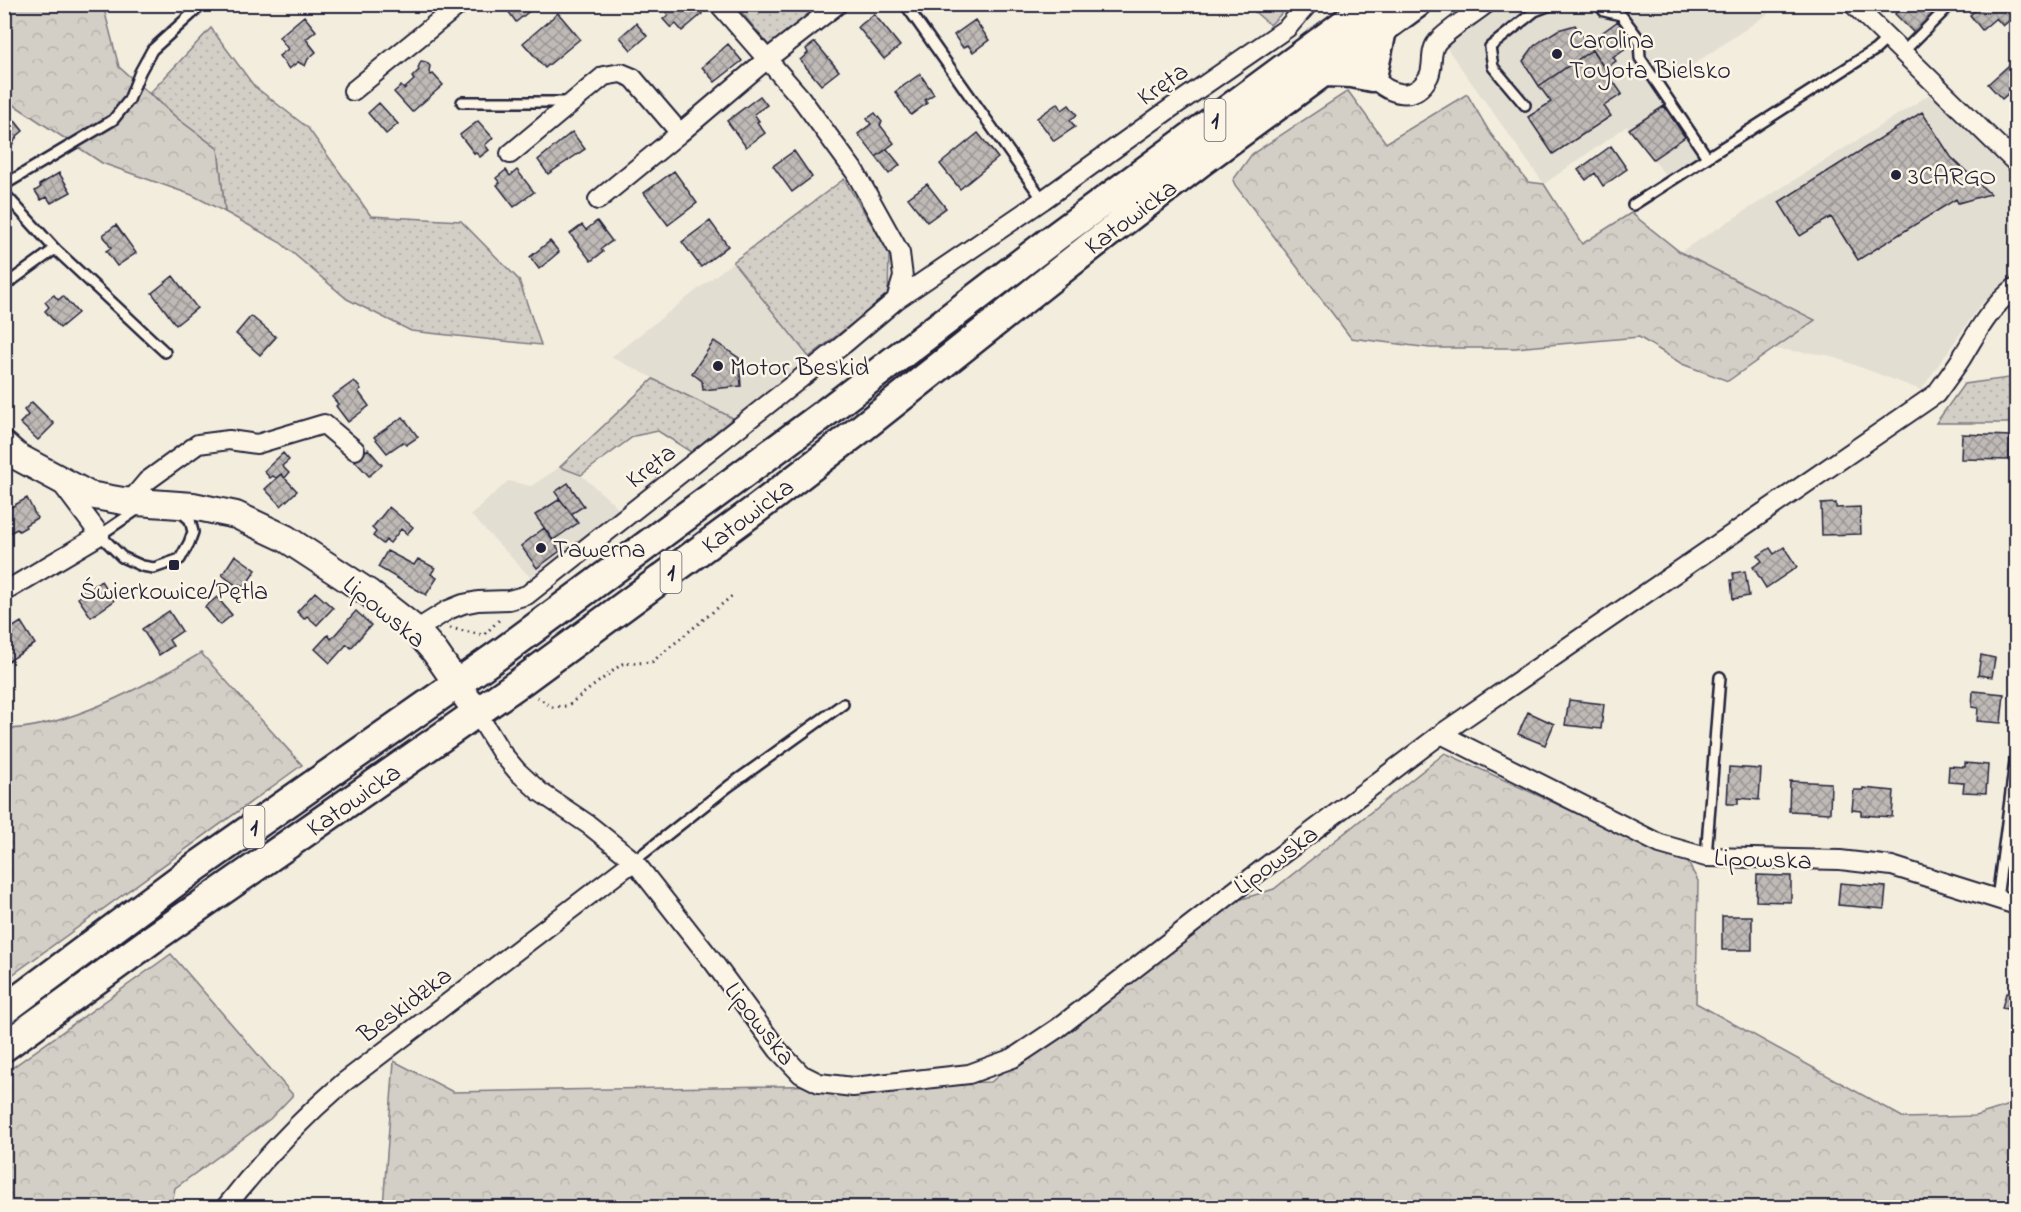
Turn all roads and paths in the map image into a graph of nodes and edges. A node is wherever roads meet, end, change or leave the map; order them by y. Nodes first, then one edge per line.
1 (198, 4) edge
2 (460, 4) edge
3 (719, 4) edge
4 (838, 4) edge
5 (905, 4) edge
6 (1308, 4) edge
7 (1416, 4) edge
8 (1486, 4) edge
9 (1553, 4) edge
10 (1599, 4) edge
11 (1853, 4) edge
12 (1951, 4) edge
13 (1533, 8) edge
14 (1377, 17) edge
15 (1888, 38) junction
16 (1903, 52) junction
17 (766, 60) junction
18 (1326, 72) junction
19 (1372, 77) junction
20 (353, 91) dead end
21 (462, 102) dead end
22 (573, 102) junction
23 (1525, 105) dead end
24 (680, 134) junction
25 (510, 154) dead end
26 (1707, 157) junction
27 (2016, 163) edge
28 (4, 185) edge
29 (4, 193) edge
30 (598, 200) dead end
31 (1043, 200) junction
32 (1634, 205) dead end
33 (55, 249) junction
34 (4, 286) edge
35 (2016, 287) edge
36 (896, 300) junction
37 (165, 352) dead end
38 (4, 445) edge
39 (356, 450) dead end
40 (58, 479) junction
41 (139, 502) junction
42 (100, 535) junction
43 (4, 592) edge
44 (416, 630) junction
45 (1720, 677) dead end
46 (459, 684) junction
47 (843, 704) dead end
48 (477, 713) junction
49 (1441, 734) junction
50 (2016, 754) edge
51 (1706, 857) junction
52 (634, 861) junction
53 (1997, 899) junction
54 (2016, 905) edge
55 (4, 1010) edge
56 (4, 1047) edge
57 (225, 1208) edge

1 - 28 lane
2 - 20 street
3 - 17 street
4 - 17 street
5 - 31 lane
6 - 31 street, Kręta
7 - 14 main road, Katowicka / 1
8 - 19 street
9 - 13 lane
10 - 26 lane
11 - 15 street
12 - 16 lane
13 - 23 lane
14 - 18 main road, Katowicka / 1
14 - 19 main road
14 - 46 main road, Katowicka / 1
15 - 16 street
15 - 26 lane
16 - 27 street
17 - 24 street
17 - 36 street
18 - 19 main road
18 - 48 main road, Katowicka / 1
21 - 22 lane
22 - 24 street
22 - 25 street
24 - 30 street
26 - 32 lane
29 - 33 lane
31 - 36 street, Kręta
33 - 34 lane
33 - 37 lane
35 - 49 street
36 - 44 street, Kręta
38 - 40 street, Lipowska
39 - 41 street
40 - 41 street, Lipowska
40 - 42 street
41 - 42 lane
41 - 42 lane
41 - 44 street, Lipowska
42 - 43 street
44 - 46 street, Lipowska
45 - 51 lane
46 - 48 street, Lipowska
46 - 55 main road, Katowicka / 1
47 - 52 lane
48 - 52 street, Lipowska
48 - 56 main road, Katowicka / 1
49 - 51 street, Lipowska
49 - 52 street, Lipowska
50 - 53 lane
51 - 53 street, Lipowska
52 - 57 street, Beskidzka
53 - 54 street, Lipowska

